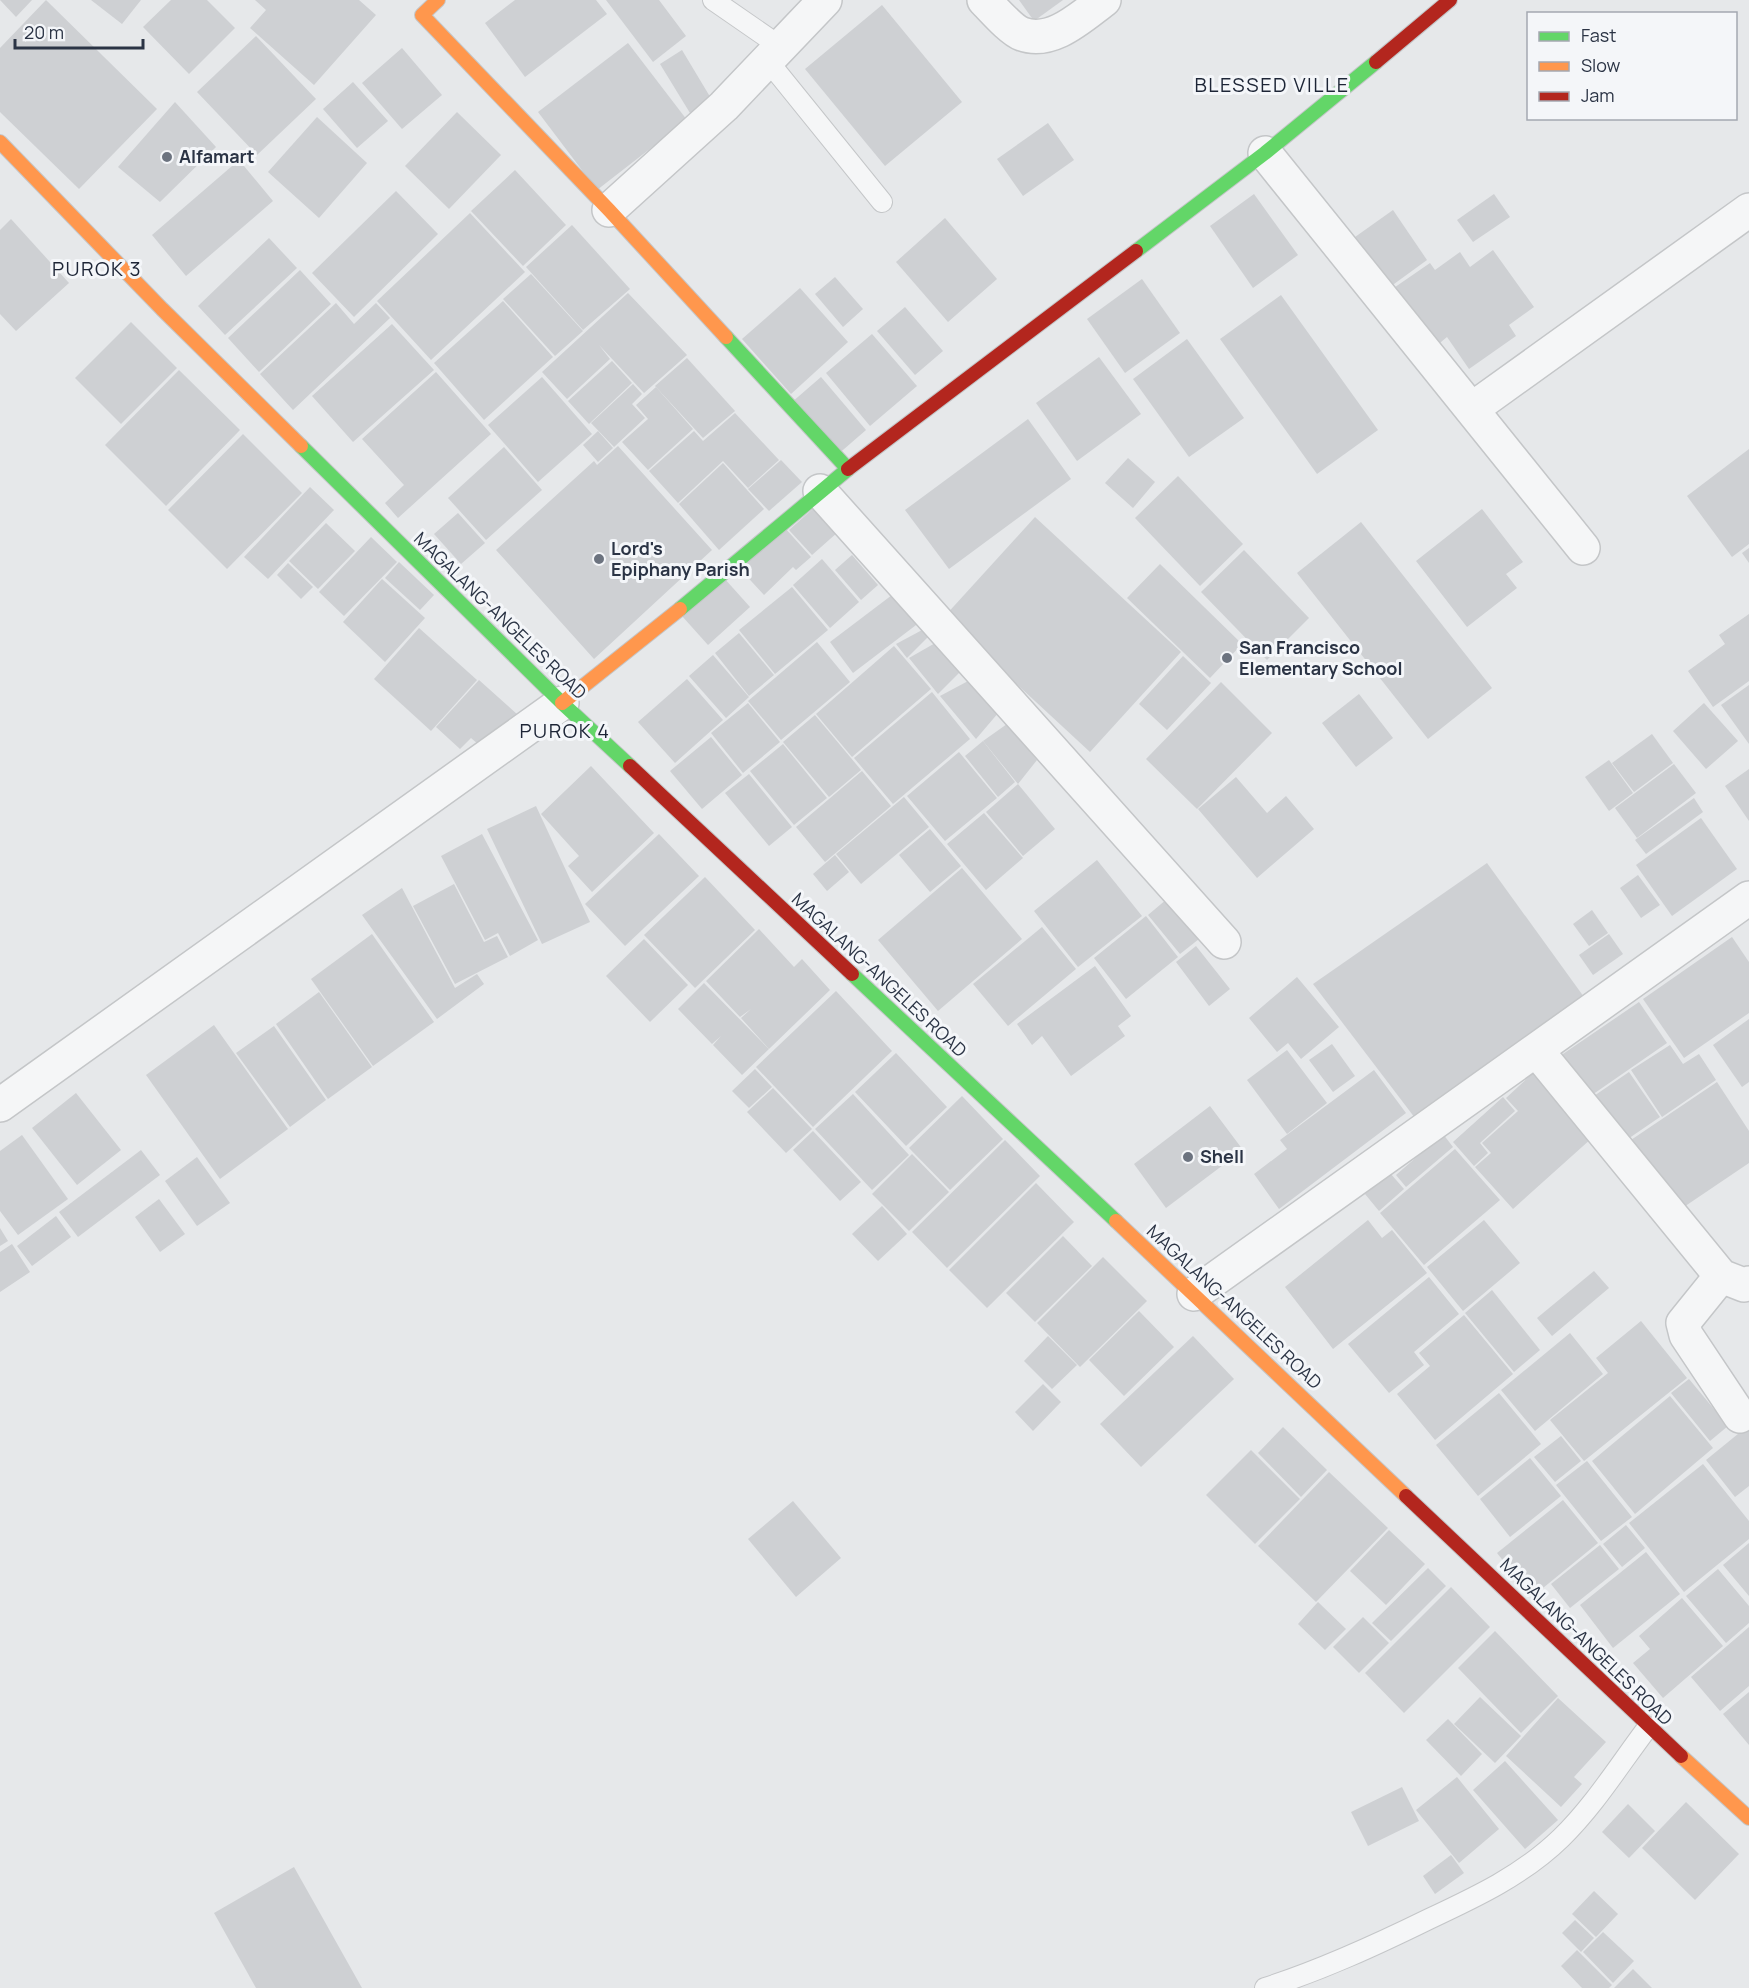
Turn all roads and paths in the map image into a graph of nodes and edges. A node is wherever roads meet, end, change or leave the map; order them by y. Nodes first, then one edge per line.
1 (713, 0) edge
2 (825, 0) edge
3 (984, 0) edge
4 (1104, 0) edge
5 (1450, 0) edge
6 (423, 5) edge
7 (774, 54) junction
8 (0, 142) edge
9 (1265, 153) junction
10 (882, 202) dead end
11 (609, 210) junction
12 (1749, 210) edge
13 (1472, 409) junction
14 (848, 469) junction
15 (820, 492) junction
16 (1583, 548) dead end
17 (562, 703) junction
18 (1746, 908) edge
19 (1224, 942) dead end
20 (1537, 1051) junction
21 (0, 1106) edge
22 (1735, 1279) edge
23 (1194, 1294) junction
24 (1740, 1416) dead end
25 (1648, 1727) junction
26 (1749, 1818) edge
27 (1265, 1988) edge

1 - 7 lane
2 - 7 street
3 - 4 street
5 - 9 main road
6 - 11 main road
7 - 10 lane
7 - 11 street
8 - 17 main road, MAGALANG-ANGELES ROAD
9 - 13 street
9 - 14 main road
11 - 14 main road
12 - 13 street
13 - 16 street
14 - 15 main road
15 - 17 main road
15 - 19 street
17 - 21 street
17 - 23 main road, MAGALANG-ANGELES ROAD
18 - 20 street
20 - 22 street
20 - 23 street
22 - 24 street
23 - 25 main road, MAGALANG-ANGELES ROAD
25 - 26 main road, MAGALANG-ANGELES ROAD
25 - 27 lane

